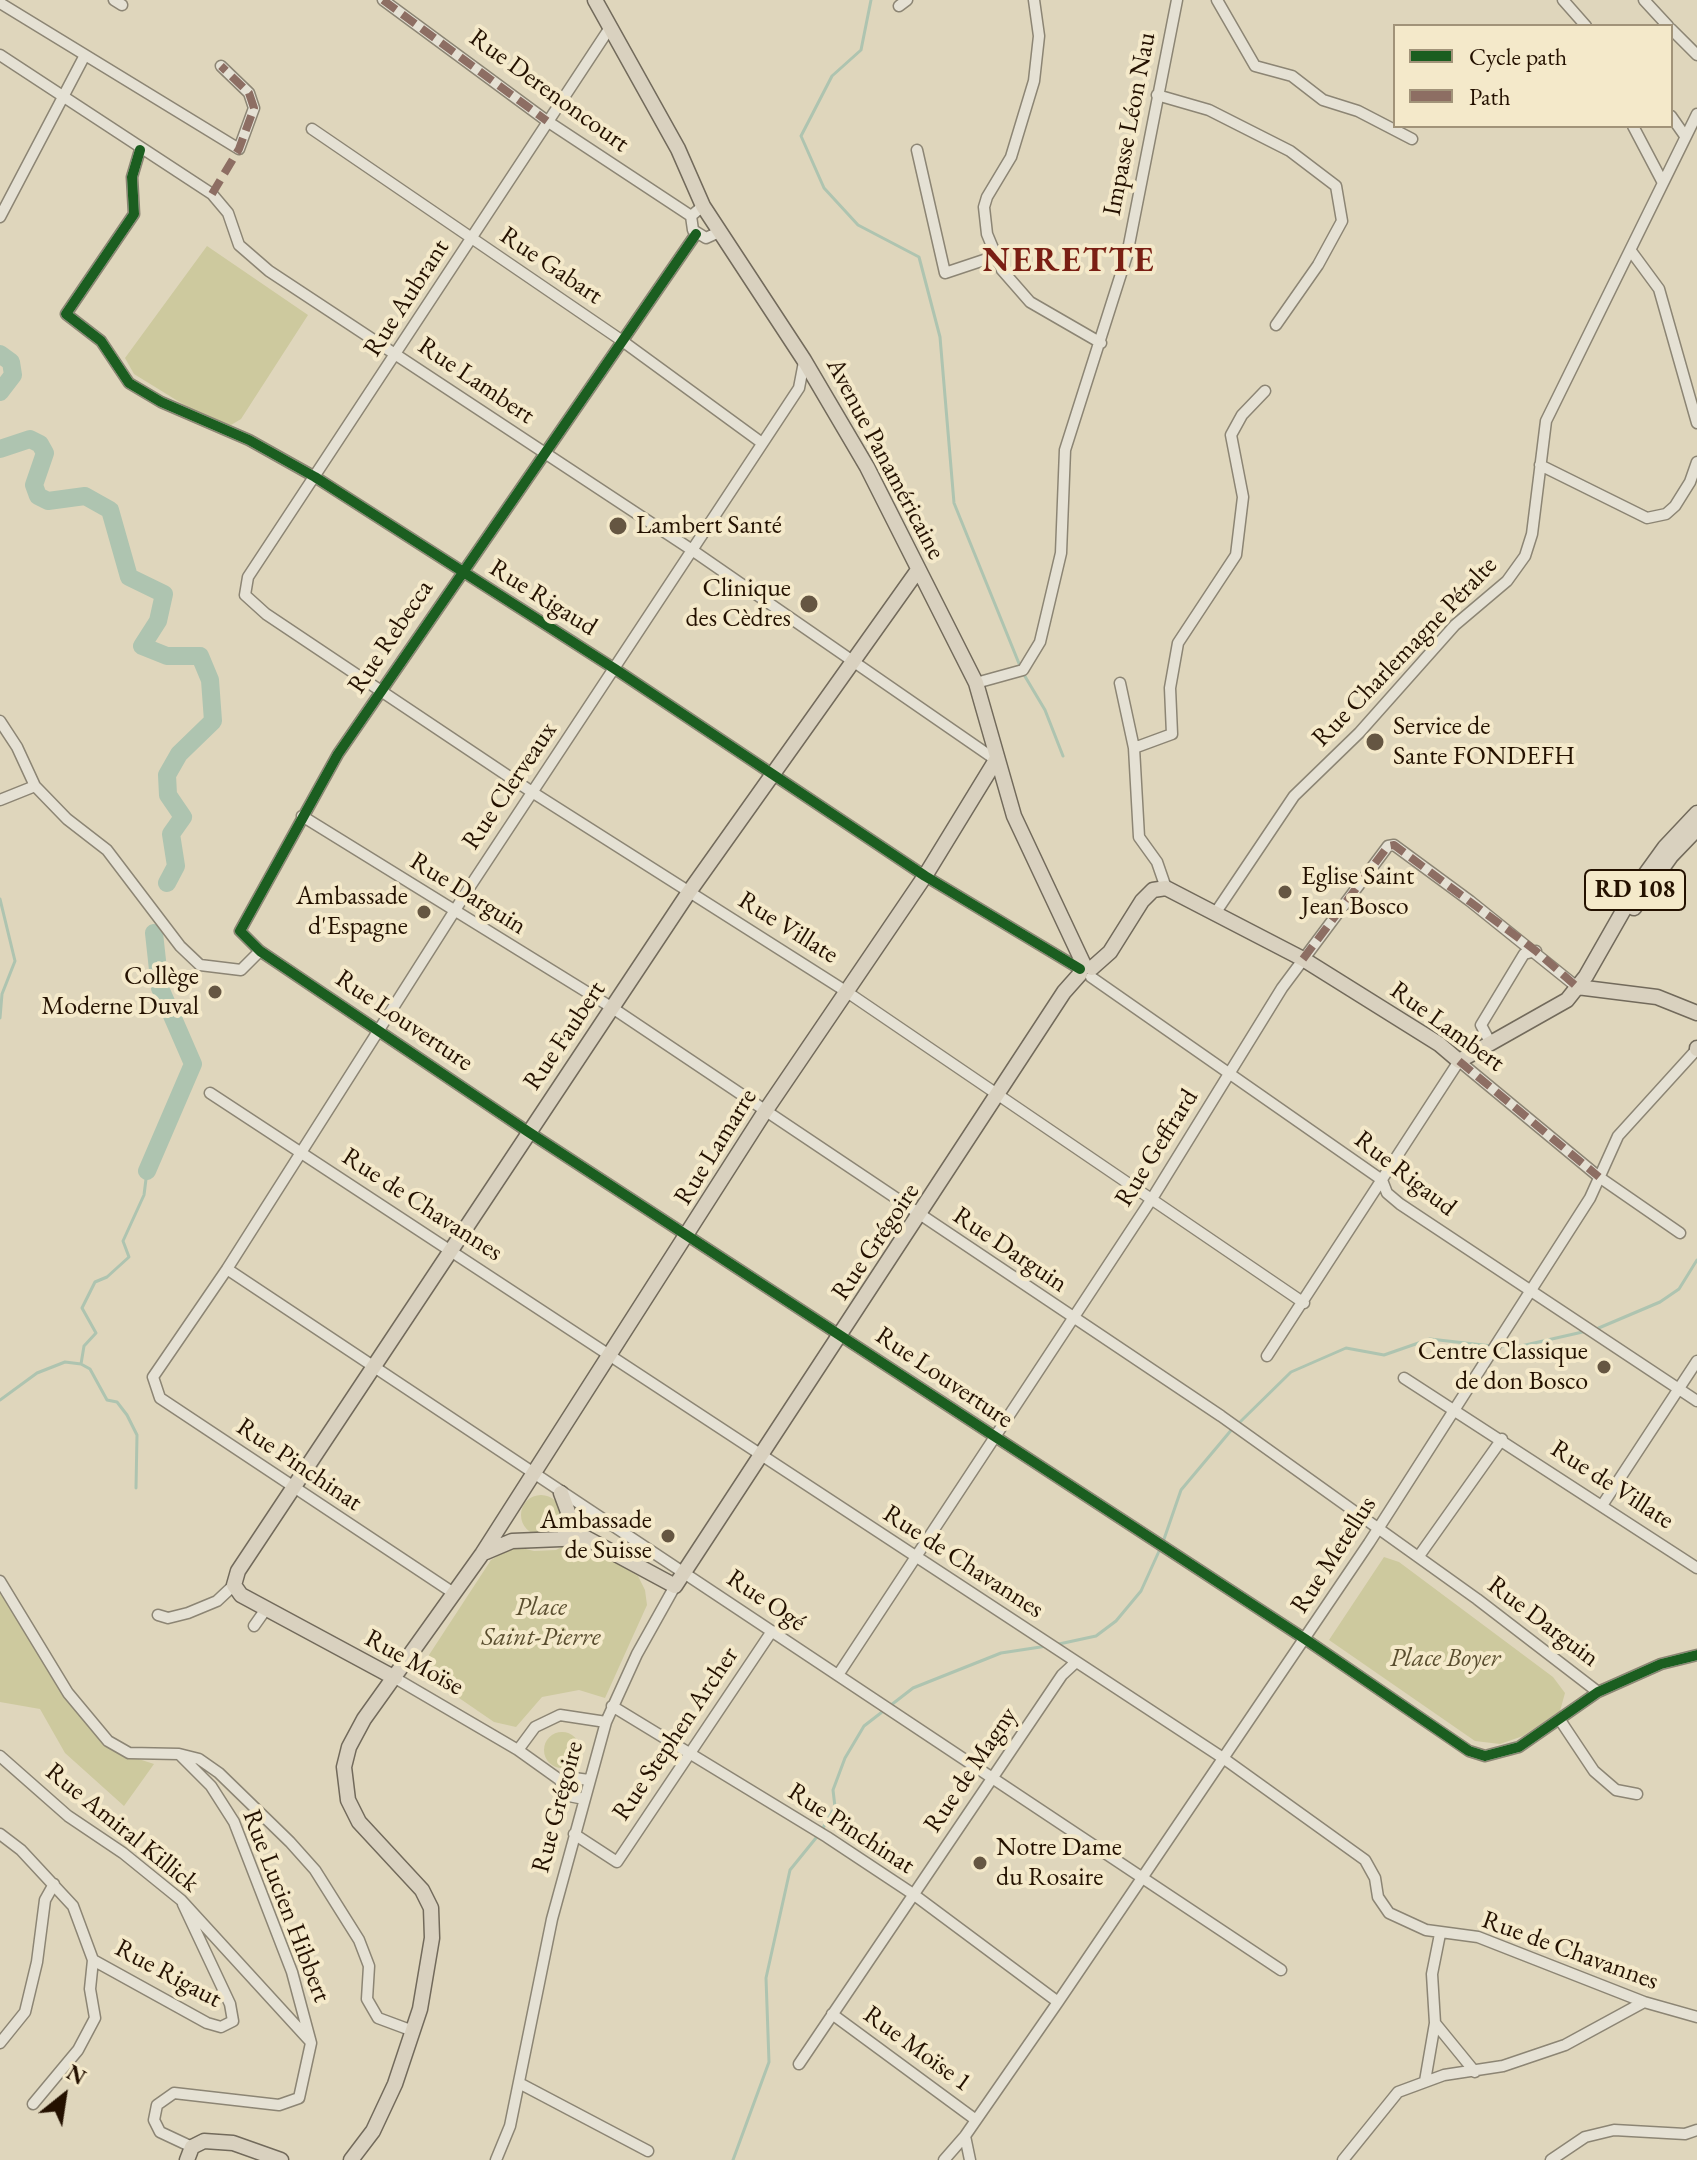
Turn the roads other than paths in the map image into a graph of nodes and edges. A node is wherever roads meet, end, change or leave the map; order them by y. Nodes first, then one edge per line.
1 (383, 0) edge
2 (595, 0) edge
3 (1034, 0) edge
4 (1177, 0) edge
5 (1217, 0) edge
6 (1563, 0) edge
7 (1644, 0) edge
8 (0, 3) edge
9 (1584, 24) edge
10 (1667, 24) edge
11 (611, 26) junction
12 (1673, 30) edge
13 (0, 55) edge
14 (85, 55) junction
15 (1697, 55) edge
16 (221, 66) dead end
17 (1157, 95) junction
18 (62, 97) junction
19 (1697, 114) edge
20 (1673, 119) edge
21 (547, 121) junction
22 (1634, 128) edge
23 (312, 129) dead end
24 (1685, 136) junction
25 (1412, 139) dead end
26 (140, 150) junction
27 (917, 150) dead end
28 (1663, 183) junction
29 (697, 211) junction
30 (0, 217) edge
31 (719, 232) junction
32 (696, 234) junction
33 (472, 239) junction
34 (1631, 251) junction
35 (996, 256) junction
36 (1276, 325) dead end
37 (621, 340) junction
38 (1101, 343) junction
39 (396, 355) junction
40 (804, 360) junction
41 (1265, 391) dead end
42 (1697, 423) edge
43 (762, 443) junction
44 (543, 453) junction
45 (1697, 462) edge
46 (1540, 465) junction
47 (315, 477) junction
48 (692, 550) junction
49 (918, 570) junction
50 (461, 572) junction
51 (245, 595) joint
52 (852, 659) junction
53 (615, 669) junction
54 (976, 683) junction
55 (1120, 683) dead end
56 (381, 691) junction
57 (0, 721) edge
58 (1134, 748) junction
59 (996, 760) junction
60 (772, 773) junction
61 (35, 786) junction
62 (532, 792) junction
63 (0, 800) edge
64 (1697, 813) edge
65 (302, 816) junction
66 (1697, 829) edge
67 (925, 876) junction
68 (1166, 888) junction
69 (689, 892) junction
70 (454, 911) junction
71 (1216, 912) junction
72 (247, 915) joint
73 (260, 951) junction
74 (1536, 951) junction
75 (1303, 959) junction
76 (1086, 970) junction
77 (1581, 982) junction
78 (847, 992) junction
79 (611, 1007) junction
80 (1696, 1015) edge
81 (377, 1030) junction
82 (1491, 1044) junction
83 (1697, 1049) edge
84 (1459, 1061) junction
85 (1231, 1073) junction
86 (210, 1093) dead end
87 (998, 1095) junction
88 (764, 1113) junction
89 (527, 1131) junction
90 (300, 1152) junction
91 (1599, 1177) junction
92 (1382, 1180) junction
93 (1153, 1197) junction
94 (920, 1216) junction
95 (1680, 1233) dead end
96 (688, 1235) junction
97 (449, 1249) junction
98 (227, 1269) junction
99 (1531, 1290) junction
100 (1304, 1303) junction
101 (1073, 1318) junction
102 (840, 1335) junction
103 (1267, 1356) dead end
104 (610, 1357) junction
105 (1697, 1361) edge
106 (376, 1368) junction
107 (1404, 1378) dead end
108 (1679, 1389) junction
109 (160, 1398) joint
110 (1697, 1401) edge
111 (1455, 1409) junction
112 (994, 1438) junction
113 (1502, 1439) junction
114 (760, 1455) junction
115 (532, 1475) junction
116 (293, 1489) junction
117 (561, 1493) junction
118 (516, 1500) junction
119 (1603, 1504) junction
120 (1378, 1527) junction
121 (563, 1538) junction
122 (525, 1541) junction
123 (482, 1554) junction
124 (1419, 1556) junction
125 (915, 1557) junction
126 (1697, 1568) edge
127 (683, 1572) junction
128 (0, 1581) edge
129 (675, 1586) junction
130 (238, 1590) junction
131 (455, 1594) junction
132 (266, 1609) junction
133 (158, 1615) dead end
134 (254, 1626) dead end
135 (772, 1631) junction
136 (1305, 1639) junction
137 (1697, 1655) edge
138 (1076, 1662) junction
139 (838, 1675) junction
140 (395, 1678) junction
141 (1598, 1692) junction
142 (612, 1706) junction
143 (1560, 1720) junction
144 (606, 1722) junction
145 (518, 1750) junction
146 (688, 1753) junction
147 (179, 1754) junction
148 (0, 1756) edge
149 (1223, 1758) junction
150 (992, 1779) junction
151 (560, 1780) junction
152 (589, 1780) junction
153 (1637, 1794) dead end
154 (584, 1799) junction
155 (0, 1834) edge
156 (574, 1834) junction
157 (1142, 1879) junction
158 (54, 1884) junction
159 (913, 1894) junction
160 (181, 1900) junction
161 (1440, 1934) junction
162 (93, 1960) junction
163 (1281, 1970) dead end
164 (1058, 2002) junction
165 (1644, 2002) junction
166 (832, 2014) junction
167 (1697, 2017) edge
168 (1435, 2023) junction
169 (413, 2031) junction
170 (0, 2043) edge
171 (311, 2043) junction
172 (799, 2064) dead end
173 (1475, 2072) junction
174 (1425, 2081) junction
175 (519, 2083) junction
176 (33, 2104) dead end
177 (976, 2120) junction
178 (1697, 2130) edge
179 (965, 2136) junction
180 (648, 2151) dead end
181 (190, 2154) edge
182 (281, 2160) edge
183 (351, 2160) edge
184 (496, 2160) edge
185 (944, 2160) edge
186 (970, 2160) edge
187 (1343, 2160) edge
188 (1551, 2160) edge

1 - 21 street, Rue Derenoncourt
2 - 11 main road, Avenue Panaméricaine
3 - 35 street
4 - 17 street, Impasse Léon Nau
5 - 25 street
6 - 9 street
7 - 10 street
8 - 14 street
11 - 21 street, Rue Aubrant
11 - 29 main road, Avenue Panaméricaine
12 - 15 street
13 - 18 street, Rue Lambert
14 - 16 street
14 - 18 street
17 - 36 street
17 - 38 street, Impasse Léon Nau
18 - 26 street, Rue Lambert
18 - 30 street
19 - 24 street, Rue Charlemagne Péralte
20 - 24 street
21 - 29 street, Rue Derenoncourt
21 - 33 street, Rue Aubrant
22 - 28 street
23 - 33 street, Rue Gabart
24 - 28 street, Rue Charlemagne Péralte
26 - 39 street, Rue Lambert
26 - 47 street, Rue Rigaud
27 - 35 street
28 - 34 street, Rue Charlemagne Péralte
29 - 31 main road, Avenue Panaméricaine
29 - 32 street
31 - 32 street
31 - 40 main road, Avenue Panaméricaine
32 - 37 street, Rue Rebecca
33 - 37 street, Rue Gabart
33 - 39 street, Rue Aubrant
34 - 42 street
34 - 46 street, Rue Charlemagne Péralte
35 - 38 street
37 - 43 street, Rue Gabart
37 - 44 street, Rue Rebecca
38 - 54 street, Impasse Léon Nau
39 - 44 street, Rue Lambert
39 - 47 street, Rue Aubrant
40 - 43 street, Rue Clerveaux
40 - 49 main road, Avenue Panaméricaine
41 - 58 street
43 - 48 street, Rue Clerveaux
44 - 48 street, Rue Lambert
44 - 50 street, Rue Rebecca
45 - 46 street
46 - 71 street, Rue Charlemagne Péralte
47 - 50 street, Rue Rigaud
47 - 51 street, Rue Aubrant
48 - 52 street, Rue Lambert
48 - 53 street, Rue Clerveaux
49 - 52 main road, Rue Faubert
49 - 54 main road, Avenue Panaméricaine
50 - 53 street, Rue Rigaud
50 - 56 street, Rue Rebecca
51 - 56 street, Rue Villate
52 - 59 street, Rue Lambert
52 - 60 main road, Rue Faubert
53 - 60 street, Rue Rigaud
53 - 62 street, Rue Clerveaux
54 - 59 main road, Avenue Panaméricaine
55 - 58 street
56 - 62 street, Rue Villate
56 - 65 street, Rue Rebecca
57 - 61 street
58 - 68 street
59 - 67 main road, Rue Lamarre
59 - 76 main road, Avenue Panaméricaine
60 - 67 street, Rue Rigaud
60 - 69 main road, Rue Faubert
61 - 63 street
61 - 73 street
62 - 69 street, Rue Villate
62 - 70 street, Rue Clerveaux
64 - 77 main road, RD 108
65 - 70 street, Rue Darguin
65 - 72 street, Rue Rebecca
66 - 77 main road, RD 108
67 - 76 street, Rue Rigaud
67 - 78 main road, Rue Lamarre
68 - 71 main road, Rue Lambert
68 - 76 main road, Rue Grégoire
69 - 78 street, Rue Villate
69 - 79 main road, Rue Faubert
70 - 79 street, Rue Darguin
70 - 81 street, Rue Clerveaux
71 - 75 main road, Rue Lambert
72 - 73 street, Rue Louverture
73 - 81 street, Rue Louverture
74 - 75 street, Rue Geffrard
74 - 77 street, Rue Geffrard
74 - 82 street
75 - 84 main road, Rue Lambert
75 - 85 street, Rue Geffrard
76 - 85 street, Rue Rigaud
76 - 87 main road, Rue Grégoire
77 - 80 main road
77 - 82 main road, RD 108
78 - 87 street, Rue Villate
78 - 88 main road, Rue Lamarre
79 - 88 street, Rue Darguin
79 - 89 main road, Rue Faubert
81 - 89 street, Rue Louverture
81 - 90 street, Rue Clerveaux
82 - 84 main road, RD 108
83 - 91 street, Rue Metellus
84 - 91 street, Rue Lambert
84 - 92 street
85 - 92 street, Rue Rigaud
85 - 93 street, Rue Geffrard
86 - 90 street, Rue de Chavannes
87 - 93 street, Rue Villate
87 - 94 main road, Rue Grégoire
88 - 94 street, Rue Darguin
88 - 96 main road, Rue Lamarre
89 - 96 street, Rue Louverture
89 - 97 main road, Rue Faubert
90 - 97 street, Rue de Chavannes
90 - 98 street, Rue Clerveaux
91 - 95 street, Rue Lambert
91 - 99 street, Rue Metellus
92 - 99 street, Rue Rigaud
92 - 100 street
93 - 100 street, Rue Villate
93 - 101 street, Rue Geffrard
94 - 101 street, Rue Darguin
94 - 102 main road, Rue Grégoire
96 - 102 street, Rue Louverture
96 - 104 main road, Rue Lamarre
97 - 104 street, Rue de Chavannes
97 - 106 main road, Rue Faubert
98 - 106 street, Rue Ogé
98 - 109 street, Rue Clerveaux
99 - 108 street, Rue Rigaud
99 - 111 street, Rue Metellus
100 - 103 street
101 - 112 street, Rue Geffrard
101 - 120 street, Rue Darguin
102 - 112 street, Rue Louverture
102 - 114 main road, Rue Grégoire
104 - 114 street, Rue de Chavannes
104 - 115 main road, Rue Lamarre
105 - 108 street
106 - 115 street, Rue Ogé
106 - 116 main road, Rue Faubert
107 - 111 street
108 - 110 street, Rue Rigaud
108 - 119 street
109 - 116 street, Rue Pinchinat
111 - 113 street
111 - 120 street, Rue Metellus
112 - 125 street, Rue Geffrard
112 - 136 street, Rue Louverture
113 - 119 street, Rue de Villate
113 - 124 street
114 - 125 street, Rue de Chavannes
114 - 127 main road, Rue Grégoire
115 - 117 street, Rue Ogé
115 - 118 main road, Rue Lamarre
116 - 130 main road, Rue Faubert
116 - 131 street, Rue Pinchinat
117 - 121 main road
117 - 127 street, Rue Ogé
118 - 122 main road
118 - 123 main road, Rue Lamarre
119 - 126 street, Rue de Villate
120 - 124 street, Rue Darguin
120 - 136 street, Rue Metellus
121 - 122 main road
121 - 129 main road
122 - 123 main road
123 - 131 main road, Rue Lamarre
124 - 141 street, Rue Darguin
125 - 138 street, Rue de Chavannes
125 - 139 street, Rue Geffrard
127 - 129 main road, Rue Grégoire
127 - 135 street, Rue Ogé
128 - 147 street
129 - 142 street, Rue Grégoire
130 - 132 main road, Rue Moïse
130 - 133 street
131 - 140 main road, Rue Lamarre
132 - 134 street
132 - 140 main road, Rue Moïse
135 - 139 street, Rue Ogé
135 - 146 street, Rue Stephen Archer
136 - 143 street, Rue Louverture
136 - 149 street, Rue Metellus
137 - 141 street
138 - 149 street, Rue de Chavannes
138 - 150 street, Rue de Magny
139 - 150 street, Rue Ogé
140 - 145 street, Rue Moïse
140 - 169 main road, Rue Lamarre
141 - 143 street
142 - 144 street, Rue Grégoire
142 - 146 street, Rue Pinchinat
143 - 153 street
144 - 145 street
144 - 152 street, Rue Grégoire
145 - 151 street, Rue Moïse
146 - 156 street, Rue Stephen Archer
146 - 159 street, Rue Pinchinat
147 - 169 street
147 - 171 street, Rue Lucien Hibbert
148 - 160 street, Rue Amiral Killick
149 - 157 street, Rue Metellus
149 - 161 street, Rue de Chavannes
150 - 157 street, Rue Ogé
150 - 159 street, Rue de Magny
151 - 152 street
151 - 154 street, Rue Moïse
152 - 154 street, Rue Grégoire
154 - 156 street, Rue Grégoire
155 - 158 street
156 - 175 street, Rue Grégoire
157 - 163 street, Rue Ogé
157 - 164 street, Rue Metellus
158 - 162 street
158 - 170 street
159 - 164 street, Rue Pinchinat
159 - 166 street, Rue de Magny
160 - 162 street, Rue Rigaut
160 - 171 street, Rue Amiral Killick
161 - 165 street, Rue de Chavannes
161 - 168 street
162 - 176 street
164 - 177 street, Rue Metellus
165 - 167 street, Rue de Chavannes
165 - 173 street
166 - 172 street, Rue de Magny
166 - 177 street, Rue Moïse 1
168 - 173 street
168 - 174 street
169 - 183 main road, Rue Lamarre
171 - 181 street
173 - 174 street
174 - 187 street
175 - 180 street
175 - 184 street, Rue Grégoire
177 - 179 street, Rue Metellus
178 - 188 street
179 - 185 street, Rue Metellus
179 - 186 street
181 - 182 main road

